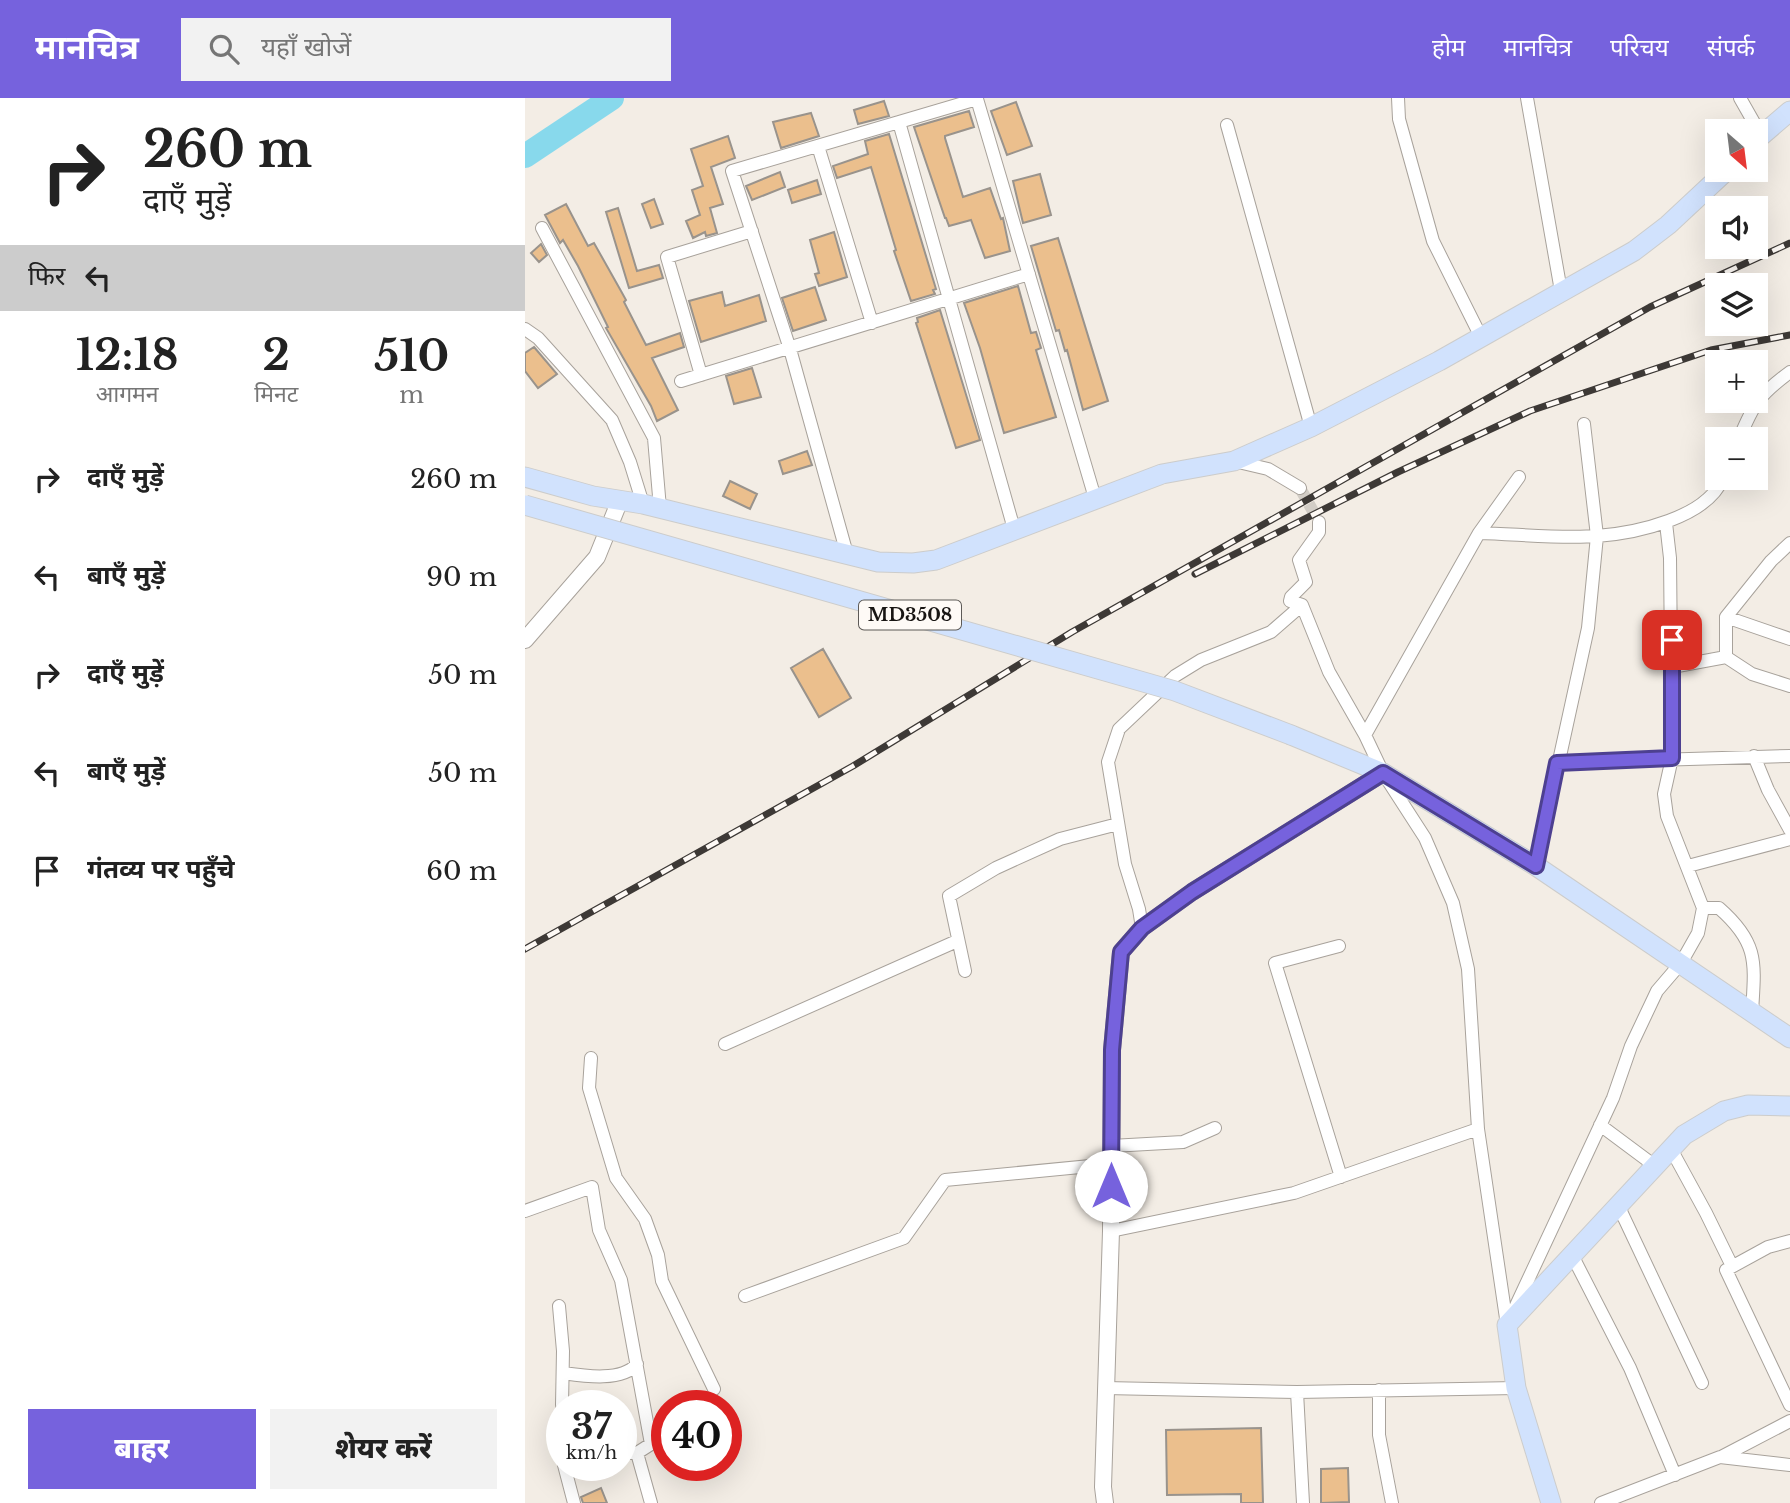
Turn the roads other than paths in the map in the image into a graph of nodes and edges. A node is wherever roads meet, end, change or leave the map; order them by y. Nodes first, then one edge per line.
1 (1398, 98) edge
2 (1527, 98) edge
3 (1740, 98) edge
4 (1790, 110) edge
5 (1749, 119) edge
6 (899, 122) junction
7 (1227, 125) dead end
8 (1768, 129) edge
9 (818, 146) junction
10 (1714, 182) edge
11 (542, 228) dead end
12 (751, 231) junction
13 (1029, 274) junction
14 (1561, 291) junction
15 (949, 298) junction
16 (872, 323) junction
17 (525, 330) edge
18 (1481, 338) junction
19 (790, 349) junction
20 (1790, 372) edge
21 (701, 375) junction
22 (681, 381) dead end
23 (1584, 424) dead end
24 (1311, 427) junction
25 (1744, 427) edge
26 (1234, 461) junction
27 (525, 477) edge
28 (1519, 477) dead end
29 (1300, 488) tunnel mouth
30 (1716, 490) edge
31 (1095, 498) junction
32 (620, 500) junction
33 (525, 505) edge
34 (651, 506) junction
35 (1319, 522) dead end
36 (1666, 523) junction
37 (1014, 529) junction
38 (1479, 533) junction
39 (1597, 536) junction
40 (1790, 543) edge
41 (847, 554) junction
42 (1302, 605) junction
43 (1726, 617) junction
44 (1790, 639) edge
45 (525, 640) edge
46 (1726, 657) junction
47 (1672, 667) junction
48 (1790, 685) edge
49 (1365, 735) junction
50 (1754, 756) junction
51 (1790, 756) edge
52 (1672, 758) junction
53 (1557, 763) junction
54 (1383, 773) junction
55 (1118, 824) junction
56 (1790, 830) edge
57 (1790, 839) edge
58 (1536, 866) junction
59 (1688, 866) junction
60 (1703, 908) junction
61 (1142, 928) junction
62 (957, 941) junction
63 (1339, 946) dead end
64 (1681, 963) junction
65 (965, 971) dead end
66 (1752, 1012) junction
67 (1790, 1038) edge
68 (725, 1044) dead end
69 (591, 1058) dead end
70 (1790, 1106) edge
71 (1600, 1125) junction
72 (1215, 1128) dead end
73 (1478, 1129) junction
74 (1111, 1146) junction
75 (1671, 1149) junction
76 (1111, 1164) junction
77 (1655, 1166) junction
78 (1341, 1177) junction
79 (616, 1178) junction
80 (592, 1187) junction
81 (1618, 1205) junction
82 (525, 1211) edge
83 (1111, 1231) junction
84 (1790, 1241) edge
85 (1572, 1255) junction
86 (1732, 1266) junction
87 (745, 1296) dead end
88 (559, 1306) dead end
89 (1507, 1325) junction
90 (637, 1364) junction
91 (563, 1373) junction
92 (1702, 1383) dead end
93 (1105, 1388) junction
94 (1516, 1388) junction
95 (713, 1389) dead end
96 (562, 1390) edge
97 (1379, 1391) junction
98 (1297, 1392) junction
99 (1790, 1405) edge
100 (1790, 1421) edge
101 (637, 1453) joint
102 (1720, 1457) junction
103 (1790, 1465) edge
104 (1675, 1475) junction
105 (568, 1481) edge
106 (574, 1503) edge
107 (651, 1503) edge
108 (1105, 1503) edge
109 (1303, 1503) edge
110 (1392, 1503) edge
111 (1551, 1503) edge
112 (1601, 1503) edge

1 - 18 street
2 - 14 street
3 - 5 street
4 - 8 main road
6 - 9 street
6 - 13 street
6 - 15 street
7 - 24 street
9 - 12 street
9 - 16 street
10 - 14 main road
11 - 34 street
12 - 19 street
12 - 21 street
13 - 15 street
13 - 31 street
14 - 18 main road
15 - 16 street
15 - 37 street
16 - 19 street
17 - 34 street
18 - 24 main road
19 - 21 street
19 - 41 street
20 - 25 street
21 - 22 street
23 - 39 street
24 - 26 main road
26 - 29 street
26 - 31 main road
27 - 32 main road
28 - 38 street
30 - 36 street
31 - 37 main road
32 - 34 main road
32 - 45 street
33 - 54 main road, MD3508, bridge
34 - 41 main road
35 - 42 street
36 - 39 street
36 - 47 street
37 - 41 main road
38 - 39 street
38 - 49 street
39 - 53 street
40 - 43 street
42 - 49 street
42 - 55 street
43 - 44 street
43 - 46 street
46 - 47 street
46 - 48 street
47 - 52 street
49 - 54 street
50 - 51 street
50 - 52 street
50 - 56 street
52 - 53 street
52 - 59 street
53 - 58 street
54 - 58 main road, MD3508
54 - 61 street
54 - 73 street
55 - 61 street
55 - 62 street
57 - 59 street
58 - 64 main road, MD3508
59 - 60 street
60 - 64 street
60 - 66 street
61 - 74 street
62 - 65 street
62 - 68 street
63 - 78 street
64 - 66 main road, MD3508
64 - 71 street
66 - 67 main road, MD3508
69 - 79 street
70 - 75 main road
71 - 77 street
71 - 89 street
72 - 74 street
73 - 78 street
73 - 89 street
74 - 76 street
75 - 77 main road
75 - 86 street
76 - 83 street
76 - 87 street
77 - 81 main road
78 - 83 street
79 - 80 street
79 - 95 street
80 - 82 street
80 - 90 street
81 - 85 main road
81 - 92 street
83 - 93 street
84 - 86 street
85 - 89 main road
85 - 104 street
86 - 99 street
88 - 91 street
89 - 94 main road
90 - 91 street
90 - 101 street
91 - 96 street
93 - 98 street
93 - 108 street
94 - 97 street
94 - 111 main road
97 - 98 street
97 - 110 street
98 - 109 street
100 - 102 street
101 - 107 street
102 - 103 street
102 - 104 street
104 - 112 street
105 - 106 street

